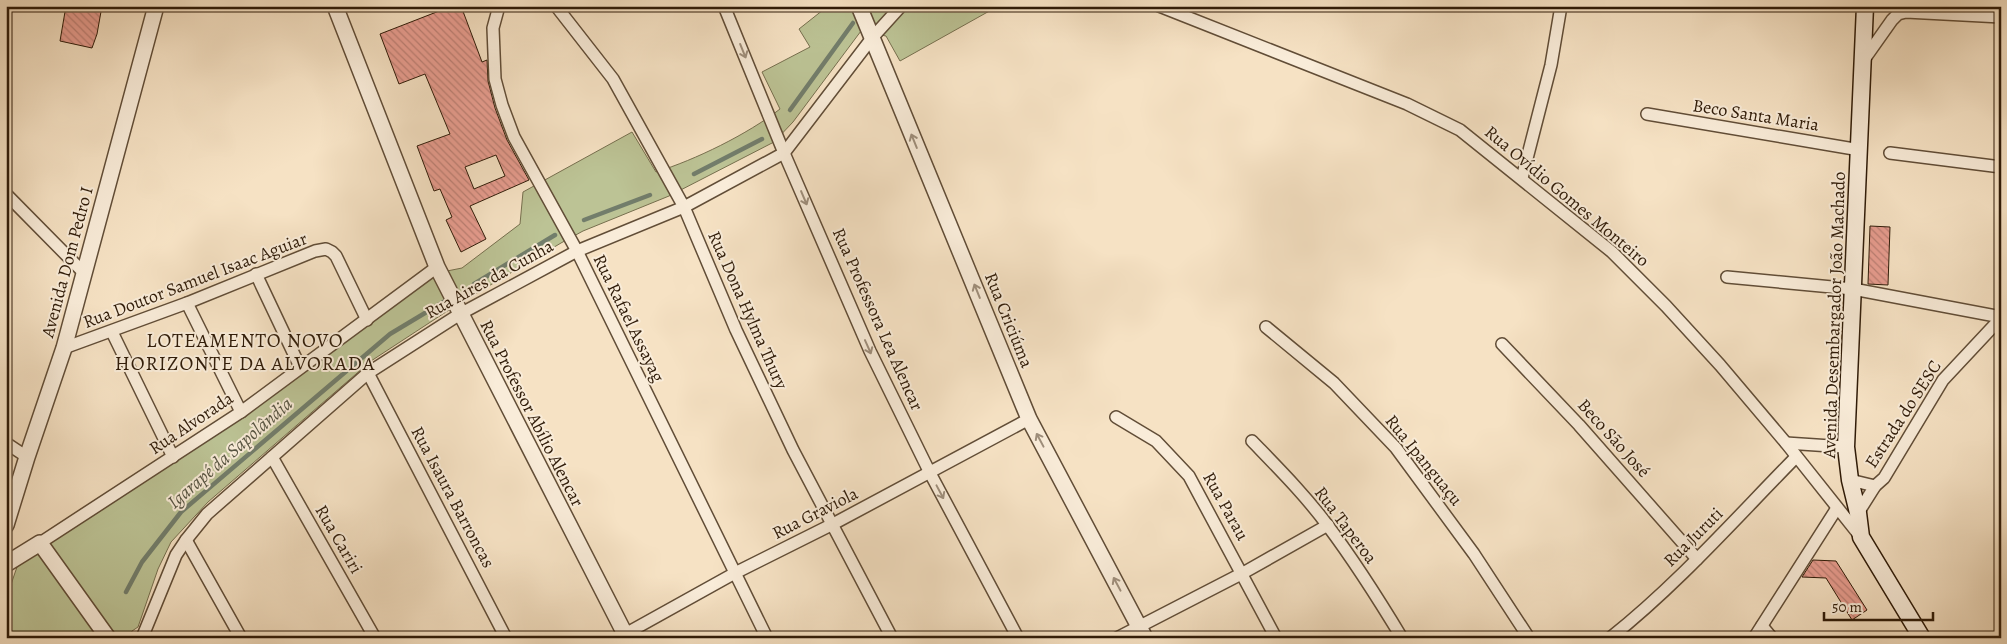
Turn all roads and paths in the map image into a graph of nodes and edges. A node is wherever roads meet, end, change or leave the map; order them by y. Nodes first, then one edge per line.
1 (156, 6) edge
2 (335, 6) edge
3 (499, 6) edge
4 (556, 6) edge
5 (724, 6) edge
6 (859, 6) edge
7 (901, 6) edge
8 (1160, 6) edge
9 (1561, 6) edge
10 (1865, 6) edge
11 (2001, 17) edge
12 (872, 38) junction
13 (1864, 61) junction
14 (1647, 114) dead end
15 (1860, 150) junction
16 (784, 153) junction
17 (1890, 153) dead end
18 (2001, 166) edge
19 (1522, 178) junction
20 (6, 194) edge
21 (684, 207) junction
22 (577, 251) junction
23 (437, 267) junction
24 (84, 274) junction
25 (256, 274) junction
26 (1727, 277) dead end
27 (1853, 289) junction
28 (187, 303) junction
29 (460, 314) junction
30 (2001, 318) edge
31 (367, 320) junction
32 (1266, 327) dead end
33 (112, 332) junction
34 (1502, 344) dead end
35 (64, 348) junction
36 (300, 367) junction
37 (368, 373) junction
38 (241, 412) junction
39 (1116, 417) dead end
40 (1029, 419) junction
41 (1252, 441) dead end
42 (1786, 442) junction
43 (6, 443) edge
44 (1846, 448) junction
45 (27, 457) junction
46 (173, 457) junction
47 (272, 457) junction
48 (1796, 457) junction
49 (930, 473) junction
50 (1850, 480) junction
51 (1875, 486) junction
52 (1837, 508) junction
53 (1858, 513) junction
54 (833, 524) junction
55 (6, 525) edge
56 (1328, 526) junction
57 (1861, 537) junction
58 (186, 540) junction
59 (40, 542) junction
60 (1697, 559) junction
61 (6, 564) edge
62 (735, 573) junction
63 (1243, 573) junction
64 (94, 618) junction
65 (1762, 626) junction
66 (1142, 632) edge
67 (624, 636) edge
68 (92, 638) edge
69 (108, 638) edge
70 (142, 638) edge
71 (241, 638) edge
72 (375, 638) edge
73 (506, 638) edge
74 (767, 638) edge
75 (892, 638) edge
76 (1018, 638) edge
77 (1117, 638) edge
78 (1276, 638) edge
79 (1402, 638) edge
80 (1529, 638) edge
81 (1610, 638) edge
82 (1754, 638) edge
83 (1772, 638) edge
84 (1922, 638) edge

1 - 24 street, Avenida Dom Pedro I
2 - 23 street, Rua Professor Abílio Alencar
3 - 22 street, Rua Rafael Assayag
4 - 21 street, Rua Dona Hylma Thury
5 -> 16 street, Rua Professora Lea Alencar
6 - 12 street, Rua Criciúma
7 - 12 street, Rua Aires da Cunha
8 - 19 street, Rua Ovídio Gomes Monteiro
9 - 19 street
10 - 13 main road, Avenida Desembargador João Machado
11 - 13 street
12 - 16 street, Rua Aires da Cunha
40 -> 12 street, Rua Criciúma
13 - 15 main road, Avenida Desembargador João Machado
14 - 15 street, Beco Santa Maria
15 - 27 main road, Avenida Desembargador João Machado
16 - 21 street, Rua Aires da Cunha
16 -> 49 street, Rua Professora Lea Alencar
17 - 18 street
19 - 42 street, Rua Ovídio Gomes Monteiro
20 - 24 street
21 - 22 street, Rua Aires da Cunha
21 - 54 street, Rua Dona Hylma Thury
22 - 29 street, Rua Aires da Cunha
22 - 62 street, Rua Rafael Assayag
23 - 29 street, Rua Professor Abílio Alencar
23 - 31 street, Rua Alvorada
24 - 35 street, Avenida Dom Pedro I
25 - 28 street, Rua Doutor Samuel Isaac Aguiar
25 - 31 street, Rua Doutor Samuel Isaac Aguiar
25 - 36 street
26 - 27 street
27 - 30 street
27 - 44 main road, Avenida Desembargador João Machado
28 - 33 street, Rua Doutor Samuel Isaac Aguiar
28 - 38 street
29 - 37 street, Rua Aires da Cunha
29 - 67 street, Rua Professor Abílio Alencar
30 - 51 street, Estrada do SESC
31 - 36 street, Rua Alvorada
32 - 80 street, Rua Ipanguaçu
33 - 35 street, Rua Doutor Samuel Isaac Aguiar
33 - 46 street
34 - 60 street, Beco São José
35 - 45 street, Avenida Dom Pedro I
36 - 38 street, Rua Alvorada
37 - 47 street, Rua Aires da Cunha
37 - 73 street, Rua Isaura Barroncas
38 - 46 street, Rua Alvorada
39 - 63 street, Rua Parau
40 - 49 street, Rua Graviola
66 -> 40 street, Rua Criciúma
41 - 56 street, Rua Taperoa
42 - 44 street
42 - 48 street, Rua Ovídio Gomes Monteiro
43 - 45 street
44 - 50 main road, Avenida Desembargador João Machado
45 - 55 street, Avenida Dom Pedro I
46 - 59 street, Rua Alvorada
47 - 58 street, Rua Aires da Cunha
47 - 72 street, Rua Cariri
48 - 52 street, Rua Ovídio Gomes Monteiro
48 - 60 street, Rua Juruti
49 - 54 street, Rua Graviola
49 -> 76 street, Rua Professora Lea Alencar
50 - 51 street, Estrada do SESC
50 - 53 main road, Avenida Desembargador João Machado
51 - 53 street, Estrada do SESC
52 - 57 street, Rua Ovídio Gomes Monteiro
52 - 65 street
53 - 57 main road, Avenida Desembargador João Machado
54 - 62 street, Rua Graviola
54 - 75 street, Rua Dona Hylma Thury
56 - 63 street
56 - 79 street, Rua Taperoa
57 - 84 main road, Avenida Desembargador João Machado
58 - 70 street, Rua Aires da Cunha
58 - 71 street
59 - 61 street, Rua Alvorada
59 - 64 street
60 - 81 street, Rua Juruti
62 - 67 street, Rua Graviola
62 - 74 street, Rua Rafael Assayag
63 - 66 street
63 - 78 street, Rua Parau
64 - 68 street
64 - 69 street
65 - 82 street
65 - 83 street
66 - 77 street

